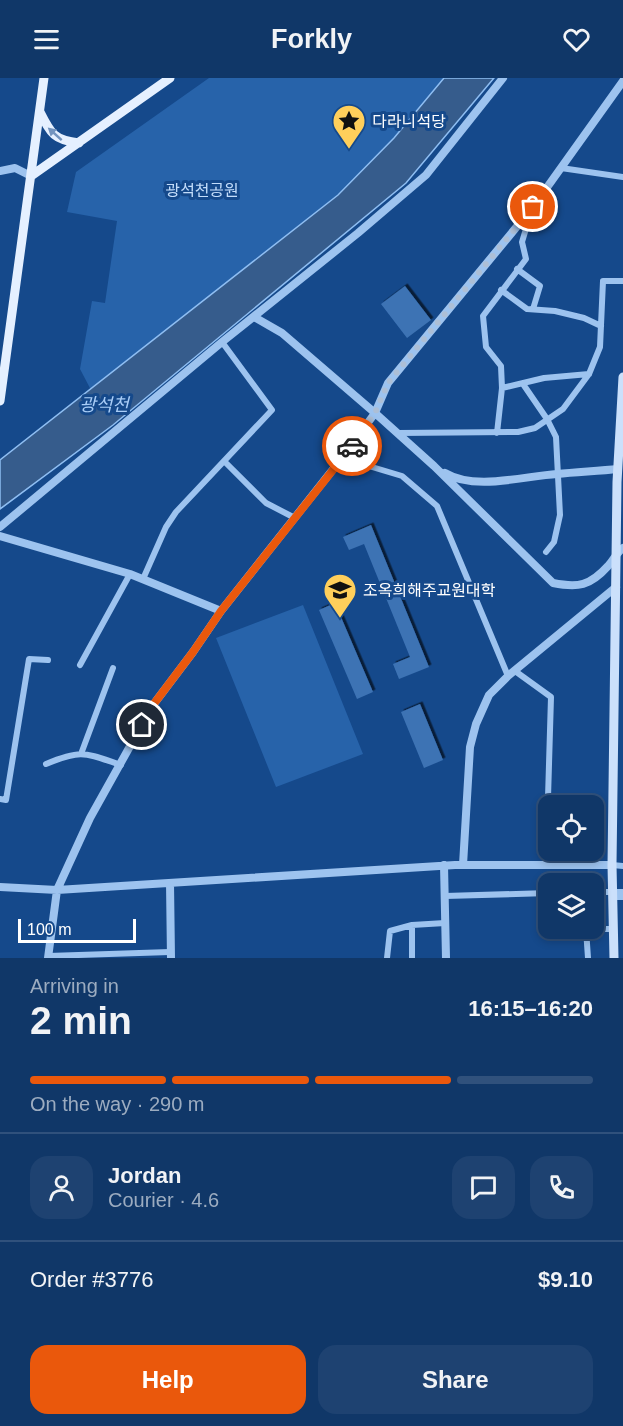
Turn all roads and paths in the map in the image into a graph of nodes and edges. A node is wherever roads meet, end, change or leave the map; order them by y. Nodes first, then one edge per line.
1 (44, 78) edge
2 (170, 78) edge
3 (503, 78) edge
4 (623, 81) edge
5 (40, 112) junction
6 (79, 143) junction
7 (561, 168) junction
8 (0, 171) edge
9 (31, 176) junction
10 (623, 177) edge
11 (533, 207) junction
12 (517, 269) junction
13 (623, 281) edge
14 (501, 290) junction
15 (533, 309) junction
16 (254, 317) junction
17 (601, 326) junction
18 (222, 342) junction
19 (590, 374) junction
20 (623, 377) edge
21 (523, 384) junction
22 (502, 388) junction
23 (0, 401) edge
24 (375, 413) junction
25 (547, 420) junction
26 (398, 433) junction
27 (497, 433) junction
28 (342, 458) junction
29 (224, 461) junction
30 (434, 466) junction
31 (621, 471) edge
32 (558, 474) junction
33 (295, 518) junction
34 (0, 527) edge
35 (0, 536) edge
36 (620, 551) edge
37 (546, 552) dead end
38 (130, 574) junction
39 (143, 579) junction
40 (616, 587) junction
41 (221, 611) junction
42 (48, 660) dead end
43 (80, 665) dead end
44 (113, 668) dead end
45 (511, 674) junction
46 (81, 754) junction
47 (46, 764) dead end
48 (121, 765) junction
49 (0, 799) edge
50 (444, 865) junction
51 (463, 865) junction
52 (546, 865) junction
53 (612, 866) junction
54 (623, 866) edge
55 (170, 883) junction
56 (0, 887) edge
57 (57, 890) junction
58 (623, 892) edge
59 (538, 893) edge
60 (604, 893) edge
61 (613, 894) junction
62 (445, 896) junction
63 (623, 897) edge
64 (446, 923) junction
65 (412, 925) junction
66 (613, 929) junction
67 (135, 955) edge
68 (170, 955) edge
69 (48, 957) edge
70 (387, 958) edge
71 (412, 958) edge
72 (446, 958) edge
73 (588, 958) edge
74 (614, 958) edge

1 - 5 main road
2 - 6 main road
3 - 16 street
4 - 7 street
6 -> 5 main road
5 - 9 main road
6 - 9 main road
7 - 10 street
7 - 11 street
8 - 9 street
9 - 23 main road
11 - 12 street
11 - 24 street
12 - 14 street
12 - 15 street
13 - 17 street
14 - 15 street
14 - 22 street
15 - 17 street
16 - 18 street
16 - 24 street
17 - 19 street
18 - 29 street
18 - 34 street
19 - 21 street
19 - 25 street
20 - 31 main road
21 - 22 street
21 - 25 street
22 - 27 street
24 - 26 street
24 - 28 street
25 - 27 street
25 - 32 street
26 - 27 street
26 - 30 street
28 - 33 street
28 - 45 street
29 - 33 street
29 - 39 street
30 - 32 street
30 - 36 street
31 - 32 street
31 - 36 main road
32 - 37 street
33 - 41 street
35 - 38 street
36 - 40 main road
38 - 39 street
38 - 43 street
39 - 41 street
40 - 45 street
40 - 53 main road
41 - 48 street
42 - 49 street
44 - 46 street
45 - 51 street
45 - 52 street
46 - 47 street
46 - 48 street
48 - 57 street
50 - 51 street
50 - 55 street
50 - 62 street
51 - 52 street
52 - 53 street
53 - 54 street
53 - 61 main road
55 - 57 street
55 - 68 street
56 - 57 street
57 - 69 street
58 - 61 street
59 - 62 street
60 - 61 street
61 - 63 street
61 - 66 main road
62 - 64 street
64 - 65 street
64 - 72 street
65 - 70 street
65 - 71 street
66 - 73 street
66 - 74 main road
67 - 68 street
67 - 69 street

